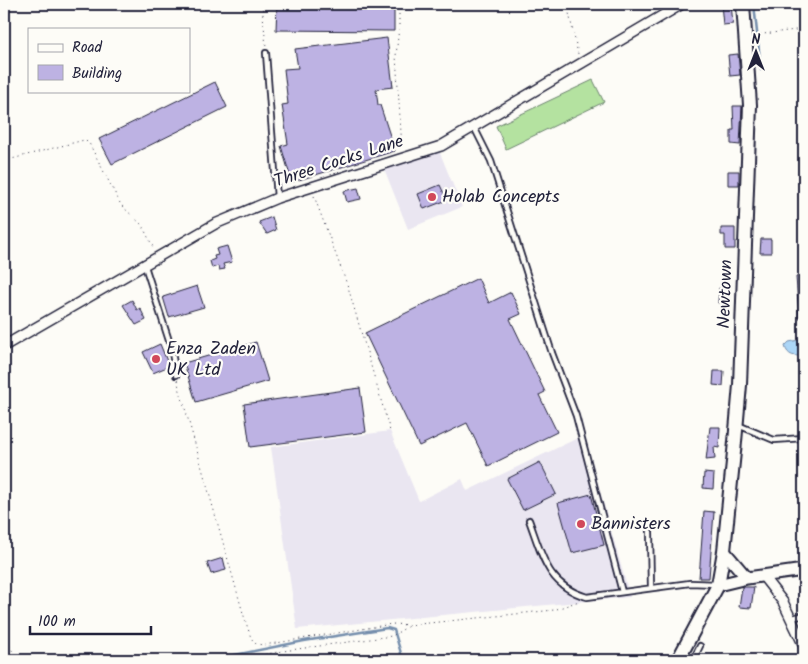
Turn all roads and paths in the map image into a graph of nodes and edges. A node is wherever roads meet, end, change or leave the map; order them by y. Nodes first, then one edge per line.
1 (262, 4) edge
2 (399, 4) edge
3 (567, 4) edge
4 (682, 4) edge
5 (743, 4) edge
6 (804, 29) edge
7 (753, 36) dead end
8 (266, 52) joint
9 (580, 62) junction
10 (474, 126) junction
11 (406, 158) junction
12 (4, 161) edge
13 (311, 187) junction
14 (277, 198) junction
15 (157, 256) junction
16 (144, 264) junction
17 (4, 346) edge
18 (176, 375) joint
19 (737, 424) junction
20 (390, 431) dead end
21 (804, 438) edge
22 (529, 520) dead end
23 (650, 532) dead end
24 (724, 551) junction
25 (804, 570) edge
26 (762, 575) junction
27 (747, 578) junction
28 (718, 585) junction
29 (651, 588) junction
30 (622, 592) junction
31 (587, 597) junction
32 (804, 615) edge
33 (792, 618) junction
34 (410, 625) junction
35 (4, 637) edge
36 (700, 646) dead end
37 (804, 646) edge
38 (253, 657) junction
39 (18, 660) edge
40 (236, 660) edge
41 (253, 660) edge
42 (678, 660) edge
43 (693, 660) edge

1 - 8 path
2 - 11 path
3 - 9 path
4 - 9 street, Three Cocks Lane
5 - 19 main road, Newtown
6 - 7 path
8 - 14 lane
9 - 10 street, Three Cocks Lane
10 - 11 street, Three Cocks Lane
10 - 30 lane
11 - 13 street, Three Cocks Lane
12 - 15 path
13 - 14 street, Three Cocks Lane
13 - 20 path
14 - 15 street, Three Cocks Lane
15 - 16 street, Three Cocks Lane
16 - 17 street, Three Cocks Lane
16 - 18 lane
18 - 34 path
19 - 21 lane
19 - 24 main road, Newtown
22 - 31 lane
23 - 29 lane
24 - 27 street
24 - 28 main road, Newtown
25 - 26 street
26 - 27 street
26 - 33 street
27 - 28 street
28 - 29 lane
28 - 42 main road, Newtown
29 - 30 lane
30 - 31 lane
31 - 34 path
32 - 33 lane
33 - 37 street
34 - 38 path
35 - 39 path
36 - 43 lane
38 - 40 path
38 - 41 path

